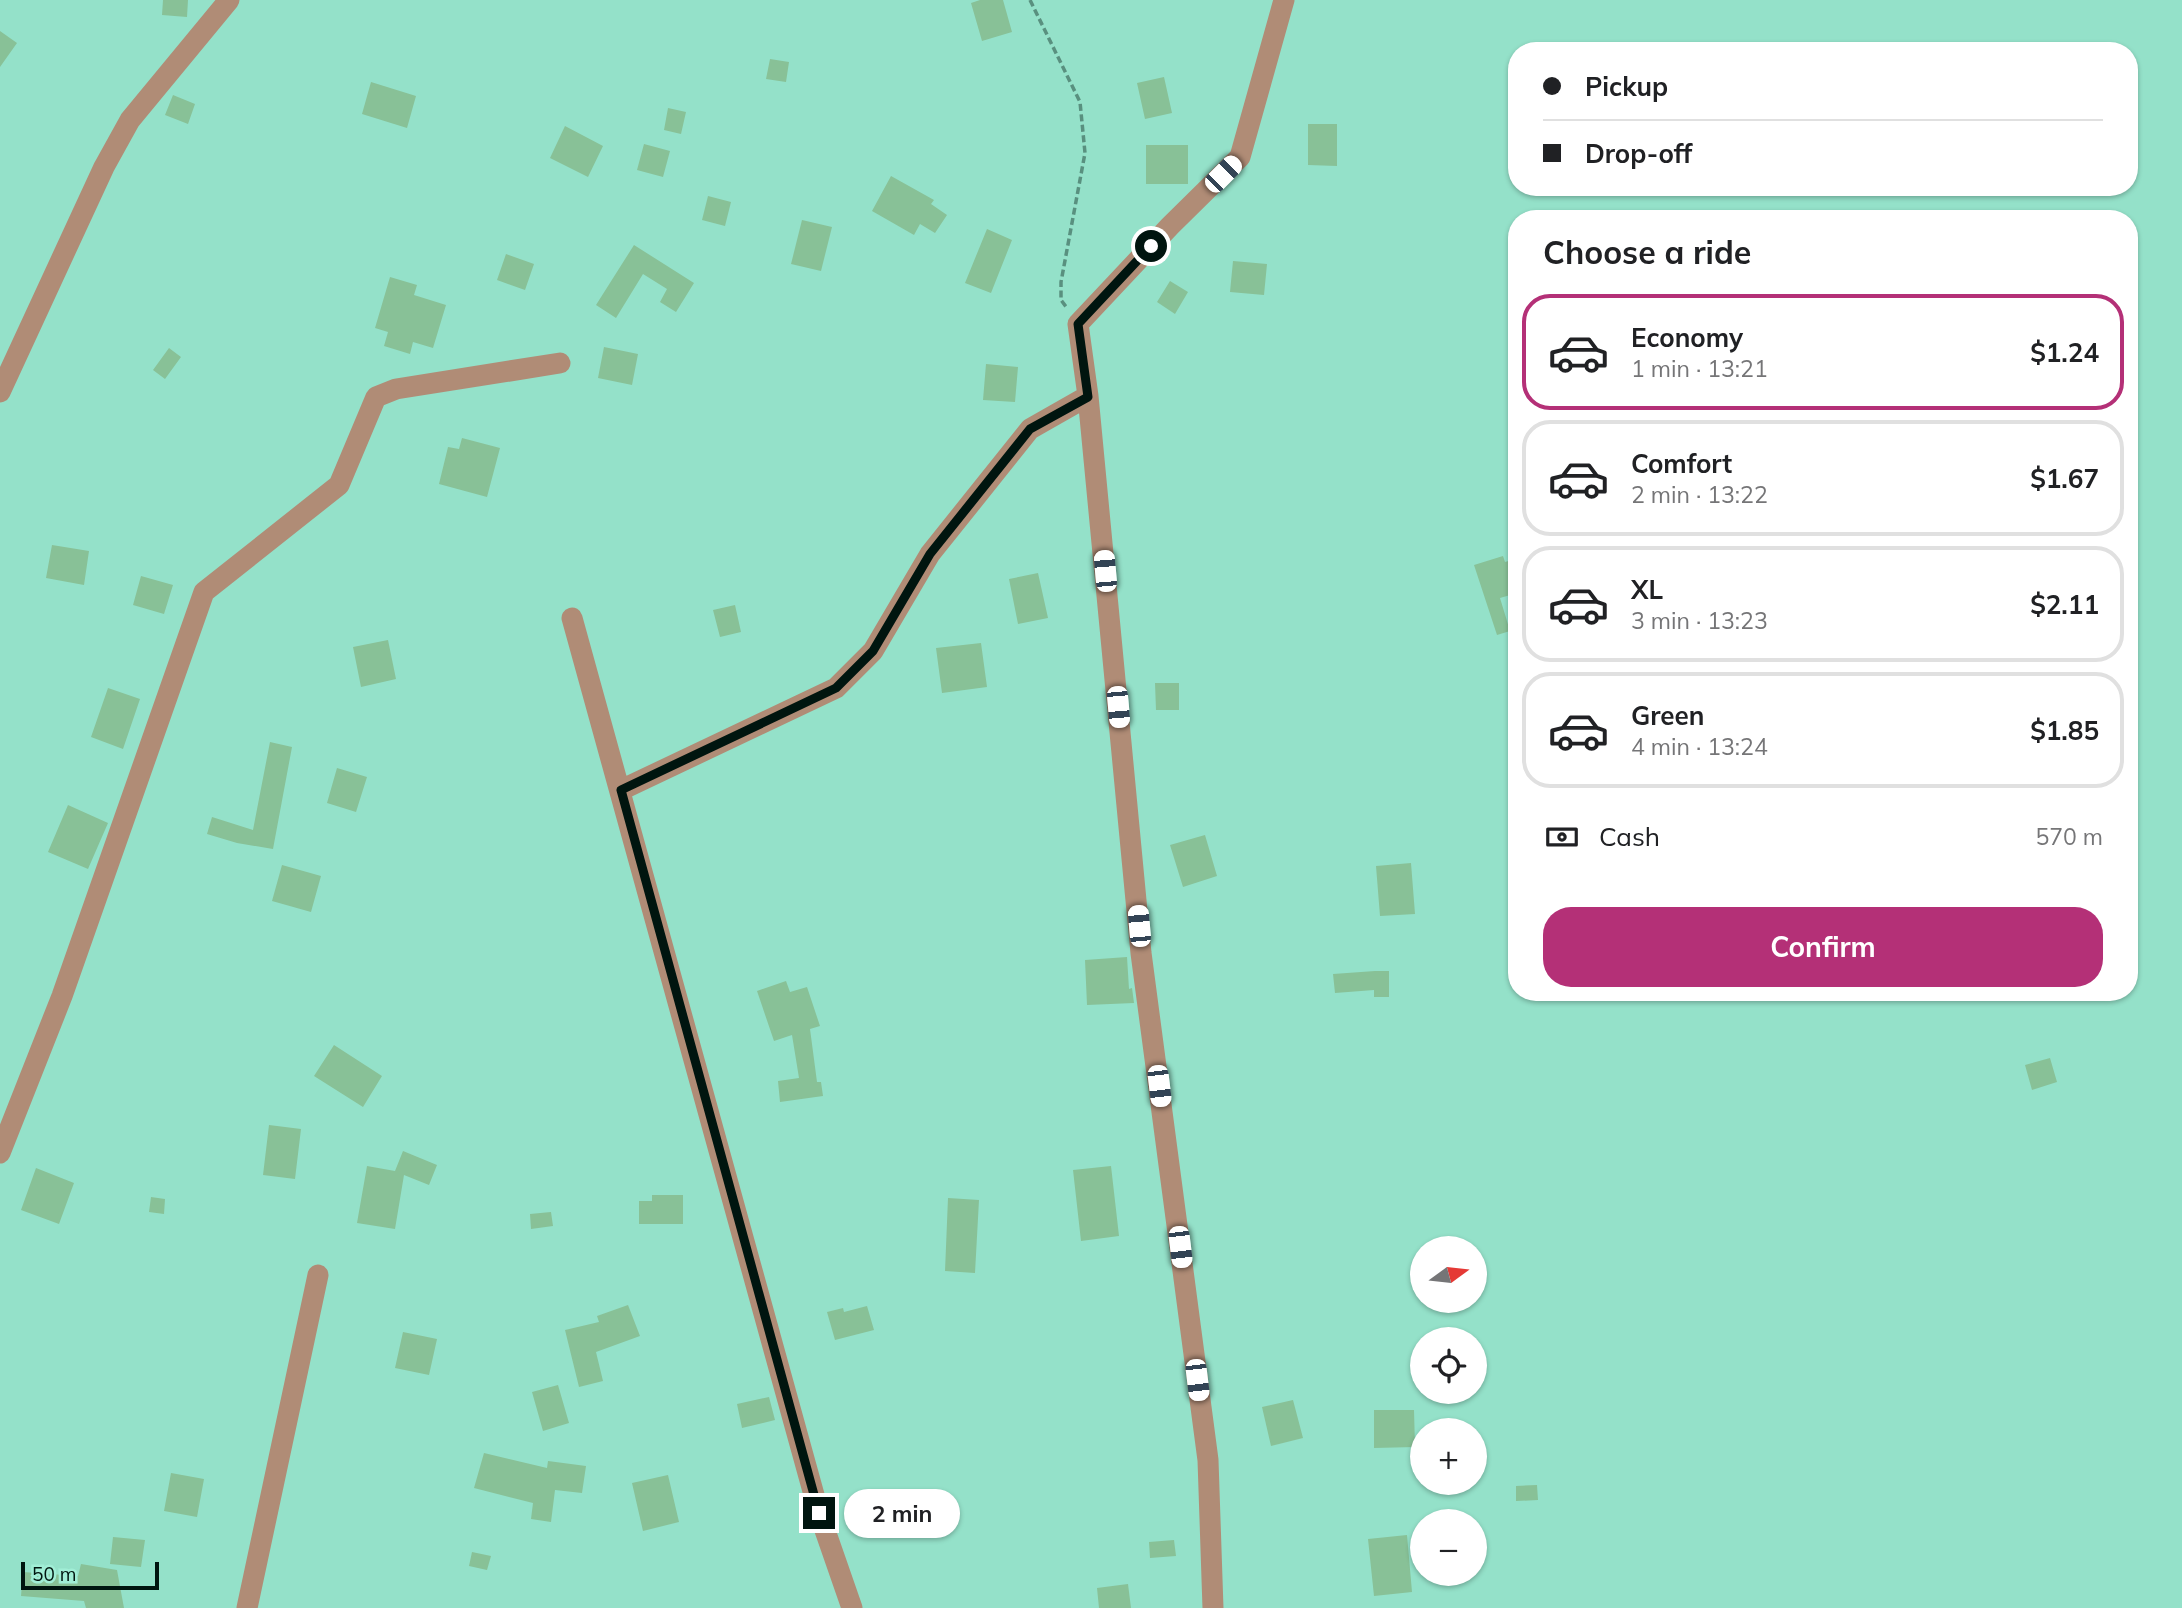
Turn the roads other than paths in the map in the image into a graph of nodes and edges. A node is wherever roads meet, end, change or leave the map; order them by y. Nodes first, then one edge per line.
1 (229, 0) edge
2 (1284, 0) edge
3 (560, 363) dead end
4 (0, 392) edge
5 (1088, 397) junction
6 (572, 618) dead end
7 (621, 790) junction
8 (0, 1153) edge
9 (318, 1275) dead end
10 (247, 1608) edge
11 (852, 1608) edge
12 (1213, 1608) edge

1 - 4 street
2 - 5 street
3 - 8 street
5 - 7 street
5 - 12 street
6 - 7 street
7 - 11 street
9 - 10 street

